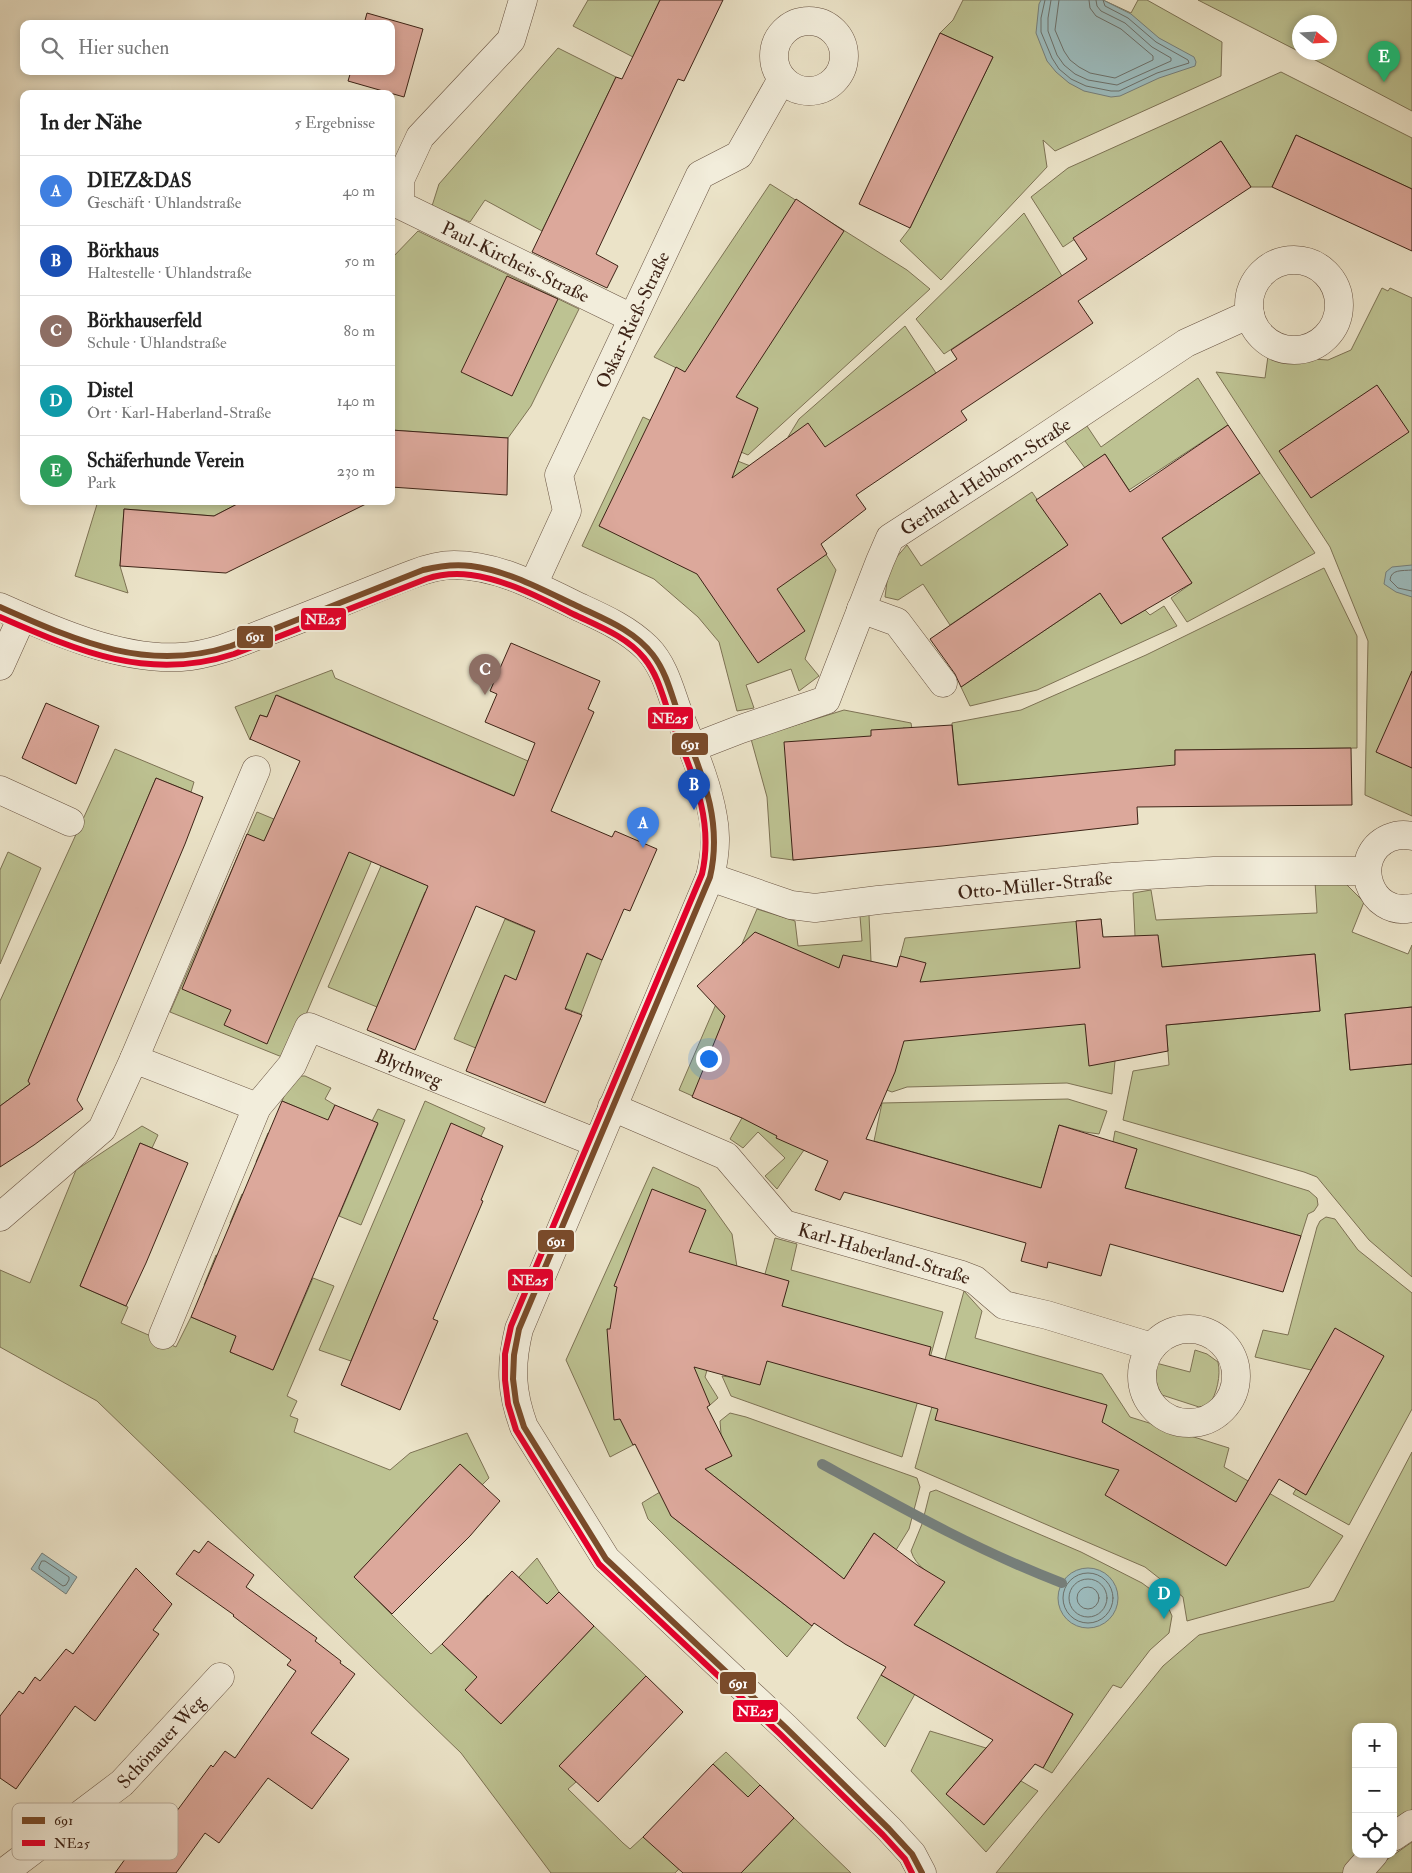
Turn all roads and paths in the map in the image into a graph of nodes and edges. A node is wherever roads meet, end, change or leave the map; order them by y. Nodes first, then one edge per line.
1 (523, 0) edge
2 (782, 79) dead end
3 (395, 214) edge
4 (1250, 314) dead end
5 (632, 318) junction
6 (533, 585) junction
7 (861, 609) junction
8 (11, 612) edge
9 (0, 666) edge
10 (943, 683) dead end
11 (692, 748) junction
12 (256, 770) dead end
13 (0, 790) edge
14 (70, 822) dead end
15 (1412, 836) edge
16 (1366, 871) junction
17 (710, 877) junction
18 (1412, 908) edge
19 (134, 1059) junction
20 (257, 1107) junction
21 (612, 1107) junction
22 (597, 1143) junction
23 (0, 1217) edge
24 (163, 1335) dead end
25 (1152, 1347) dead end
26 (220, 1677) dead end
27 (96, 1803) edge
28 (1412, 1824) edge
29 (1397, 1835) edge
30 (1370, 1858) edge
31 (20, 1860) edge
32 (3, 1873) edge
33 (922, 1873) edge
34 (1357, 1873) edge

1 - 3 street, Paul-Kircheis-Straße
2 - 5 street, Oskar-Rieß-Straße
3 - 5 street, Paul-Kircheis-Straße
4 - 7 street, Gerhard-Hebborn-Straße
5 - 6 street, Oskar-Rieß-Straße
6 - 8 street
6 - 11 street
7 - 10 street
7 - 11 street, Gerhard-Hebborn-Straße
8 - 9 street
11 - 17 street
12 - 19 street
13 - 14 street
15 - 16 street
16 - 17 street, Otto-Müller-Straße
16 - 18 street
17 - 21 street
19 - 20 street
19 - 23 street
20 - 22 street, Blythweg
20 - 24 street, Blythweg
21 - 22 street
21 - 25 street, Karl-Haberland-Straße
22 - 33 street
26 - 27 street, Schönauer Weg
28 - 29 street
30 - 34 street
31 - 32 street, Schönauer Weg

